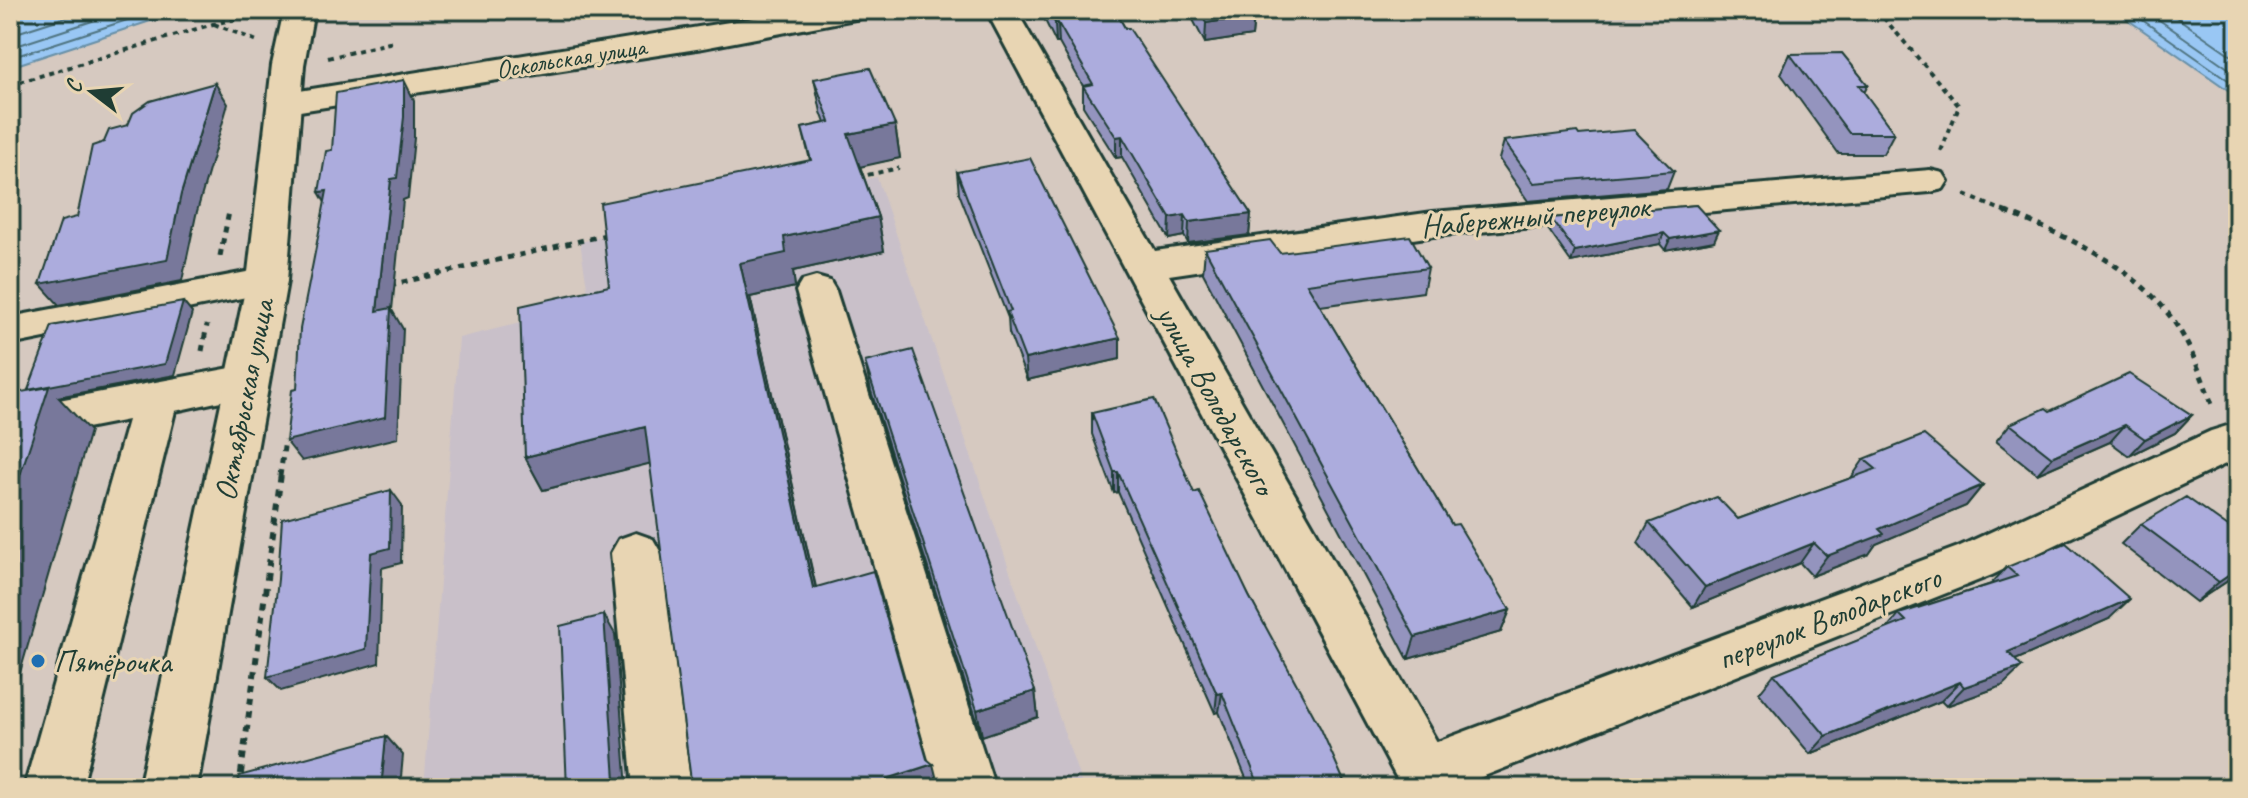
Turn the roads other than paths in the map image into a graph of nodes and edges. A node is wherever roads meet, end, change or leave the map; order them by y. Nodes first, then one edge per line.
1 (299, 10) edge
2 (855, 10) edge
3 (1001, 10) edge
4 (281, 71) junction
5 (1930, 181) road end
6 (1142, 266) junction
7 (267, 281) junction
8 (816, 291) dead end
9 (10, 331) edge
10 (247, 381) junction
11 (156, 400) junction
12 (10, 426) edge
13 (2227, 443) road end
14 (636, 553) dead end
15 (1428, 781) edge
16 (53, 788) edge
17 (168, 788) edge
18 (662, 788) edge
19 (966, 788) edge

1 - 4 street, Октябрьская улица
2 - 4 street, Оскольская улица
3 - 6 street, улица Володарского
4 - 7 street, Октябрьская улица
5 - 6 street, Набережный переулок
6 - 15 street, улица Володарского
7 - 9 street
7 - 10 street, Октябрьская улица
8 - 19 street
10 - 11 street
10 - 17 street, Октябрьская улица
11 - 12 street
11 - 16 street
13 - 15 street, переулок Володарского
14 - 18 street

